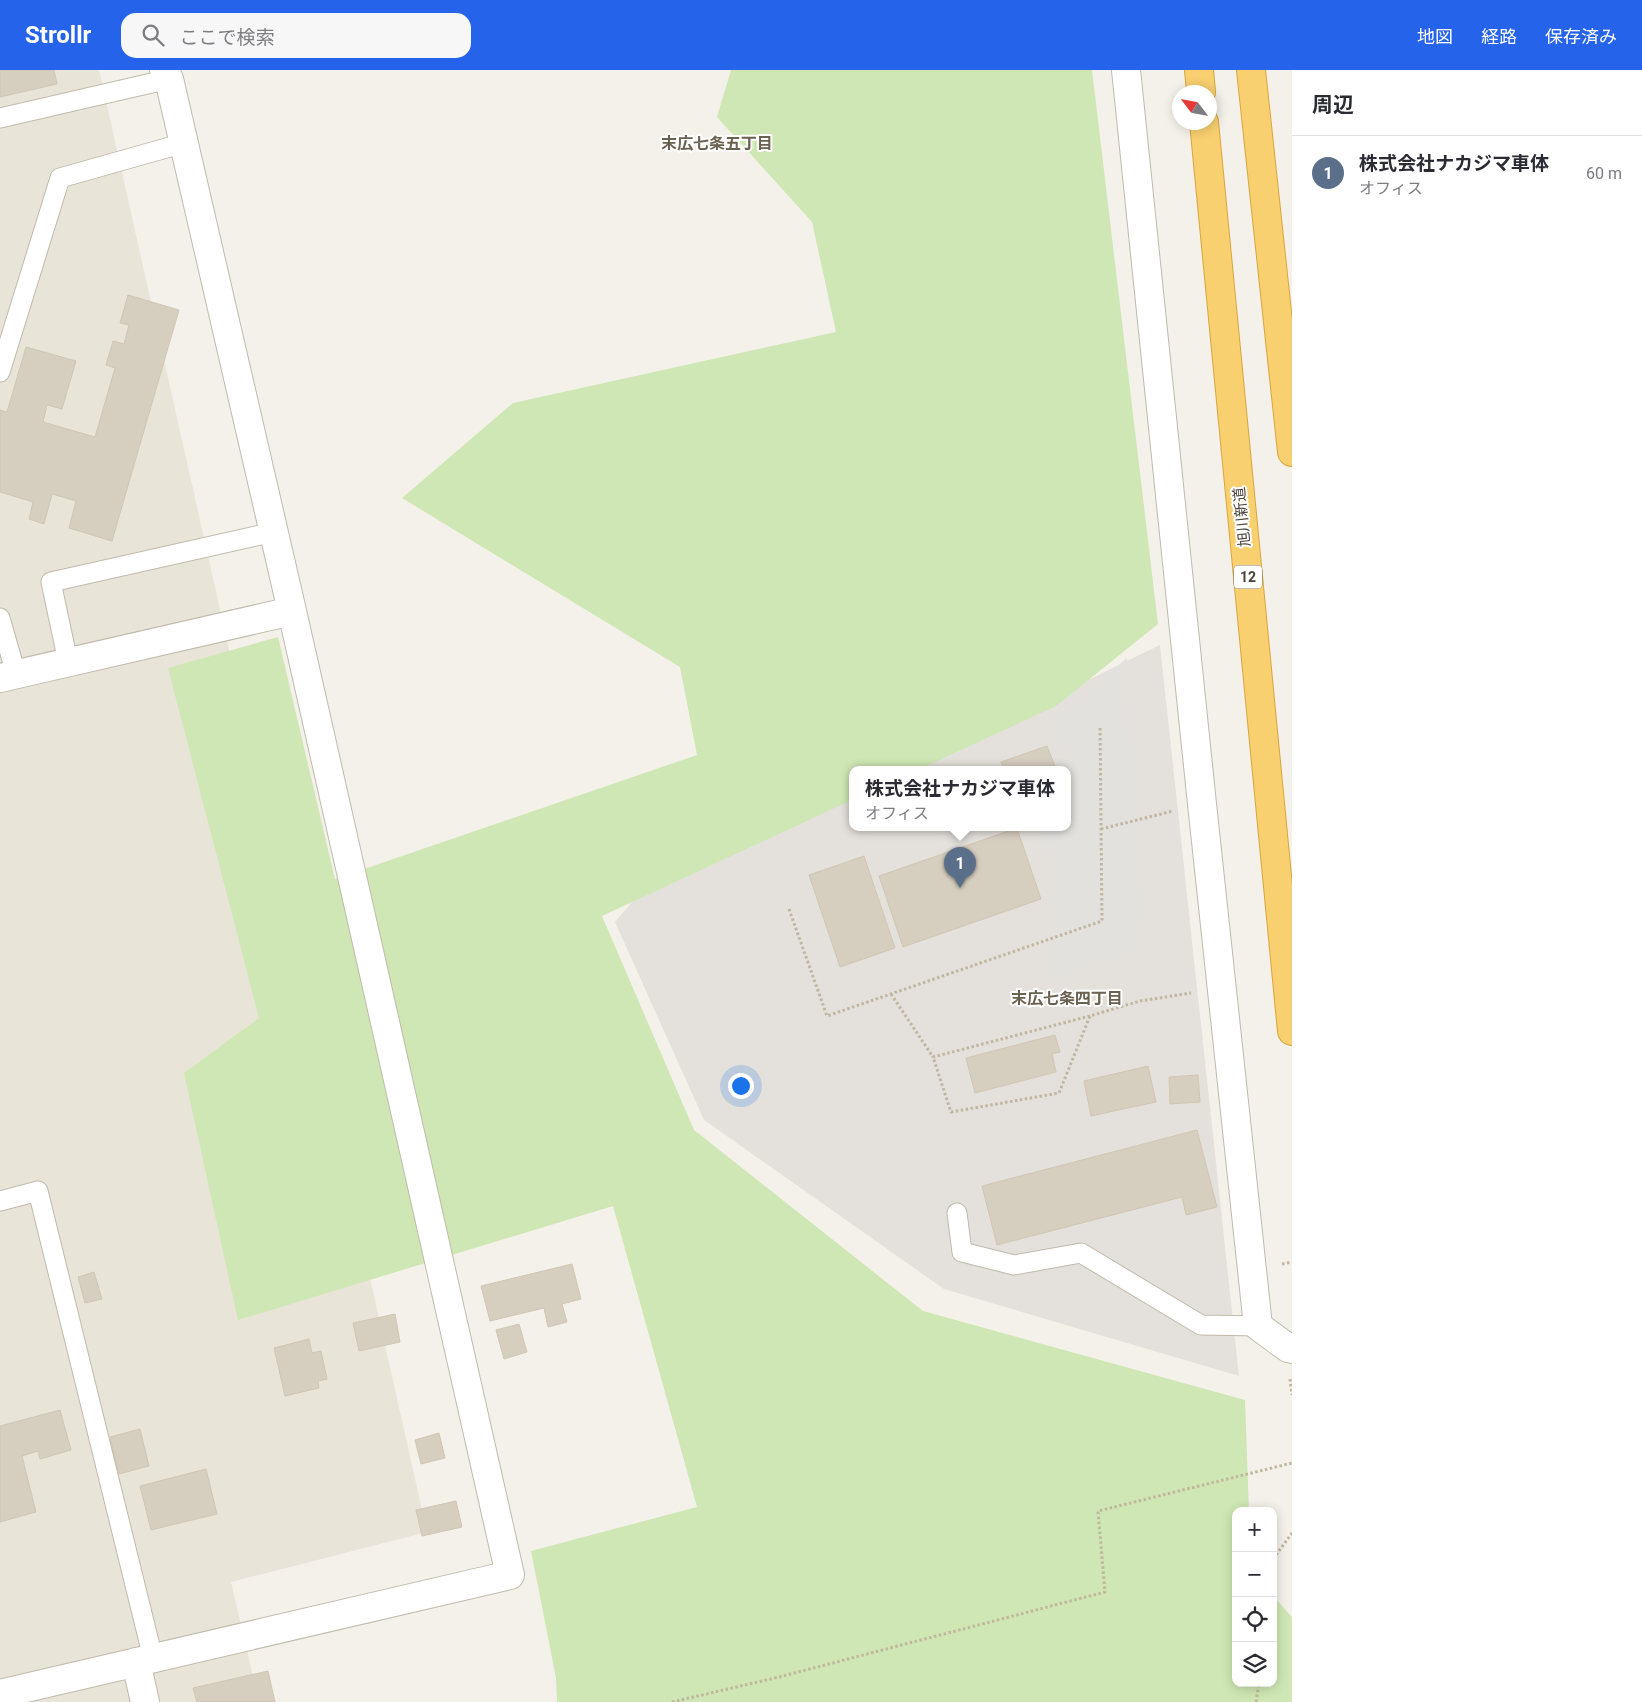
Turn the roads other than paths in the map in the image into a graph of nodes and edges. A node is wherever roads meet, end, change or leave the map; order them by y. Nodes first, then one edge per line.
1 (1126, 70) edge
2 (1198, 70) edge
3 (1251, 70) edge
4 (167, 75) edge
5 (1200, 85) edge
6 (0, 118) edge
7 (1205, 130) edge
8 (184, 143) junction
9 (0, 372) edge
10 (1292, 452) edge
11 (274, 532) junction
12 (292, 612) junction
13 (0, 618) edge
14 (68, 662) junction
15 (8, 676) edge
16 (1292, 1030) edge
17 (0, 1201) edge
18 (957, 1213) dead end
19 (1258, 1326) junction
20 (1292, 1349) edge
21 (144, 1660) junction
22 (0, 1694) edge
23 (145, 1702) edge

1 - 19 street
2 - 5 highway
3 - 10 highway
4 - 6 lane
4 - 8 street
7 - 16 highway, 旭川新道 / 12
8 - 9 lane
8 - 11 street
11 - 12 street
11 - 14 lane
12 - 14 street
12 - 21 street
13 - 15 lane
14 - 15 street
17 - 21 lane
18 - 19 lane
19 - 20 street
21 - 22 street
21 - 23 street

